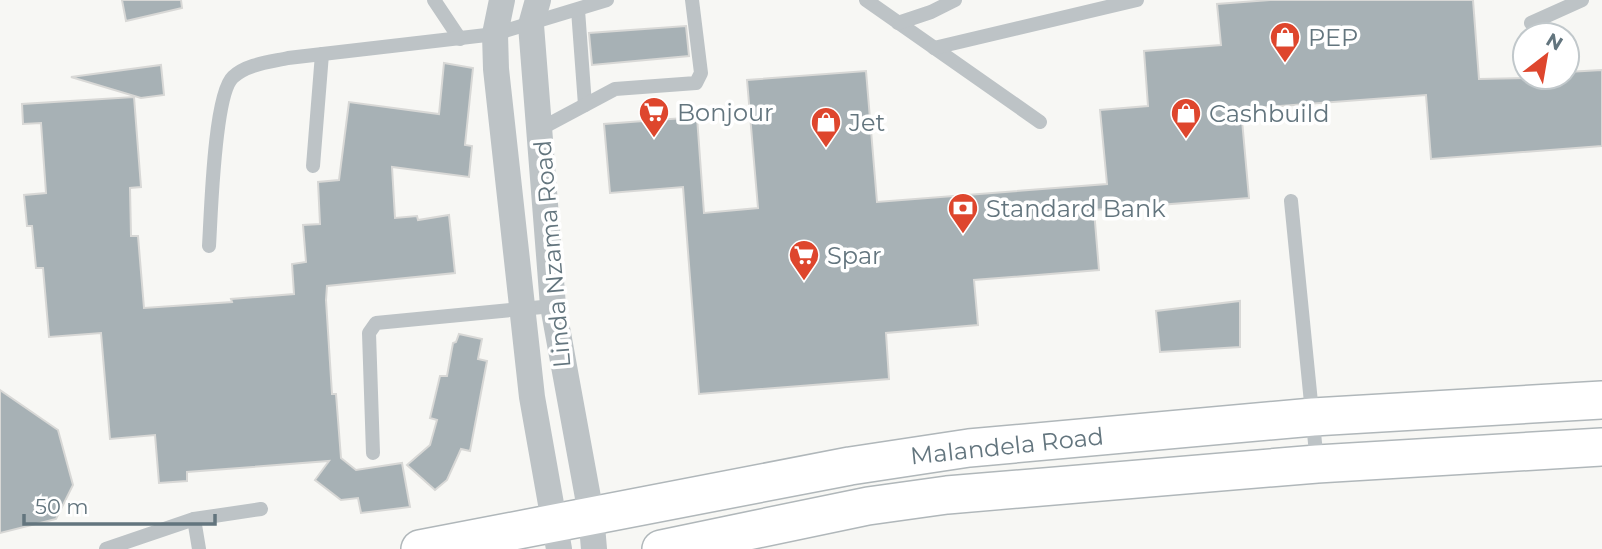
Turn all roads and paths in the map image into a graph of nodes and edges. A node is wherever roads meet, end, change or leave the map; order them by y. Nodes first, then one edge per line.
1 (434, 0) edge
2 (502, 0) edge
3 (538, 0) edge
4 (607, 0) edge
5 (692, 0) edge
6 (866, 0) edge
7 (955, 0) edge
8 (1137, 0) edge
9 (1582, 0) edge
10 (578, 10) junction
11 (1535, 21) edge
12 (898, 23) junction
13 (531, 25) junction
14 (495, 34) junction
15 (460, 39) junction
16 (934, 48) junction
17 (322, 54) junction
18 (585, 105) junction
19 (1040, 122) dead end
20 (541, 129) junction
21 (543, 160) junction
22 (313, 166) dead end
23 (506, 166) junction
24 (1291, 201) dead end
25 (209, 246) dead end
26 (553, 306) junction
27 (522, 308) junction
28 (1602, 400) edge
29 (1313, 417) junction
30 (1602, 447) edge
31 (373, 453) dead end
32 (1317, 464) junction
33 (261, 509) dead end
34 (194, 519) junction
35 (592, 532) edge
36 (556, 535) edge
37 (106, 549) edge
38 (199, 549) edge
39 (420, 549) edge
40 (661, 549) edge

1 - 15 lane
2 - 14 street, Linda Nzama Road
3 - 13 street, Linda Nzama Road
4 - 10 lane
5 - 18 lane
6 - 12 lane
7 - 12 lane
8 - 16 lane
9 - 11 lane
10 - 13 lane
10 - 18 lane
12 - 16 lane
13 - 14 lane
13 - 20 street, Linda Nzama Road
14 - 15 lane
14 - 23 street, Linda Nzama Road
15 - 17 lane
16 - 19 lane
17 - 22 lane
17 - 25 lane
18 - 20 lane
20 - 21 street, Linda Nzama Road
21 - 23 street
21 - 26 street, Linda Nzama Road
23 - 27 street, Linda Nzama Road
24 - 29 lane
26 - 27 lane
26 - 35 street, Linda Nzama Road
27 - 31 lane
27 - 36 street, Linda Nzama Road
28 - 29 main road, Malandela Road
29 - 32 lane
29 - 35 main road, Malandela Road
30 - 32 main road, Malandela Road
32 - 40 main road, Malandela Road
33 - 34 lane
34 - 37 lane
34 - 38 lane
35 - 36 main road, Malandela Road
36 - 39 main road, Malandela Road

